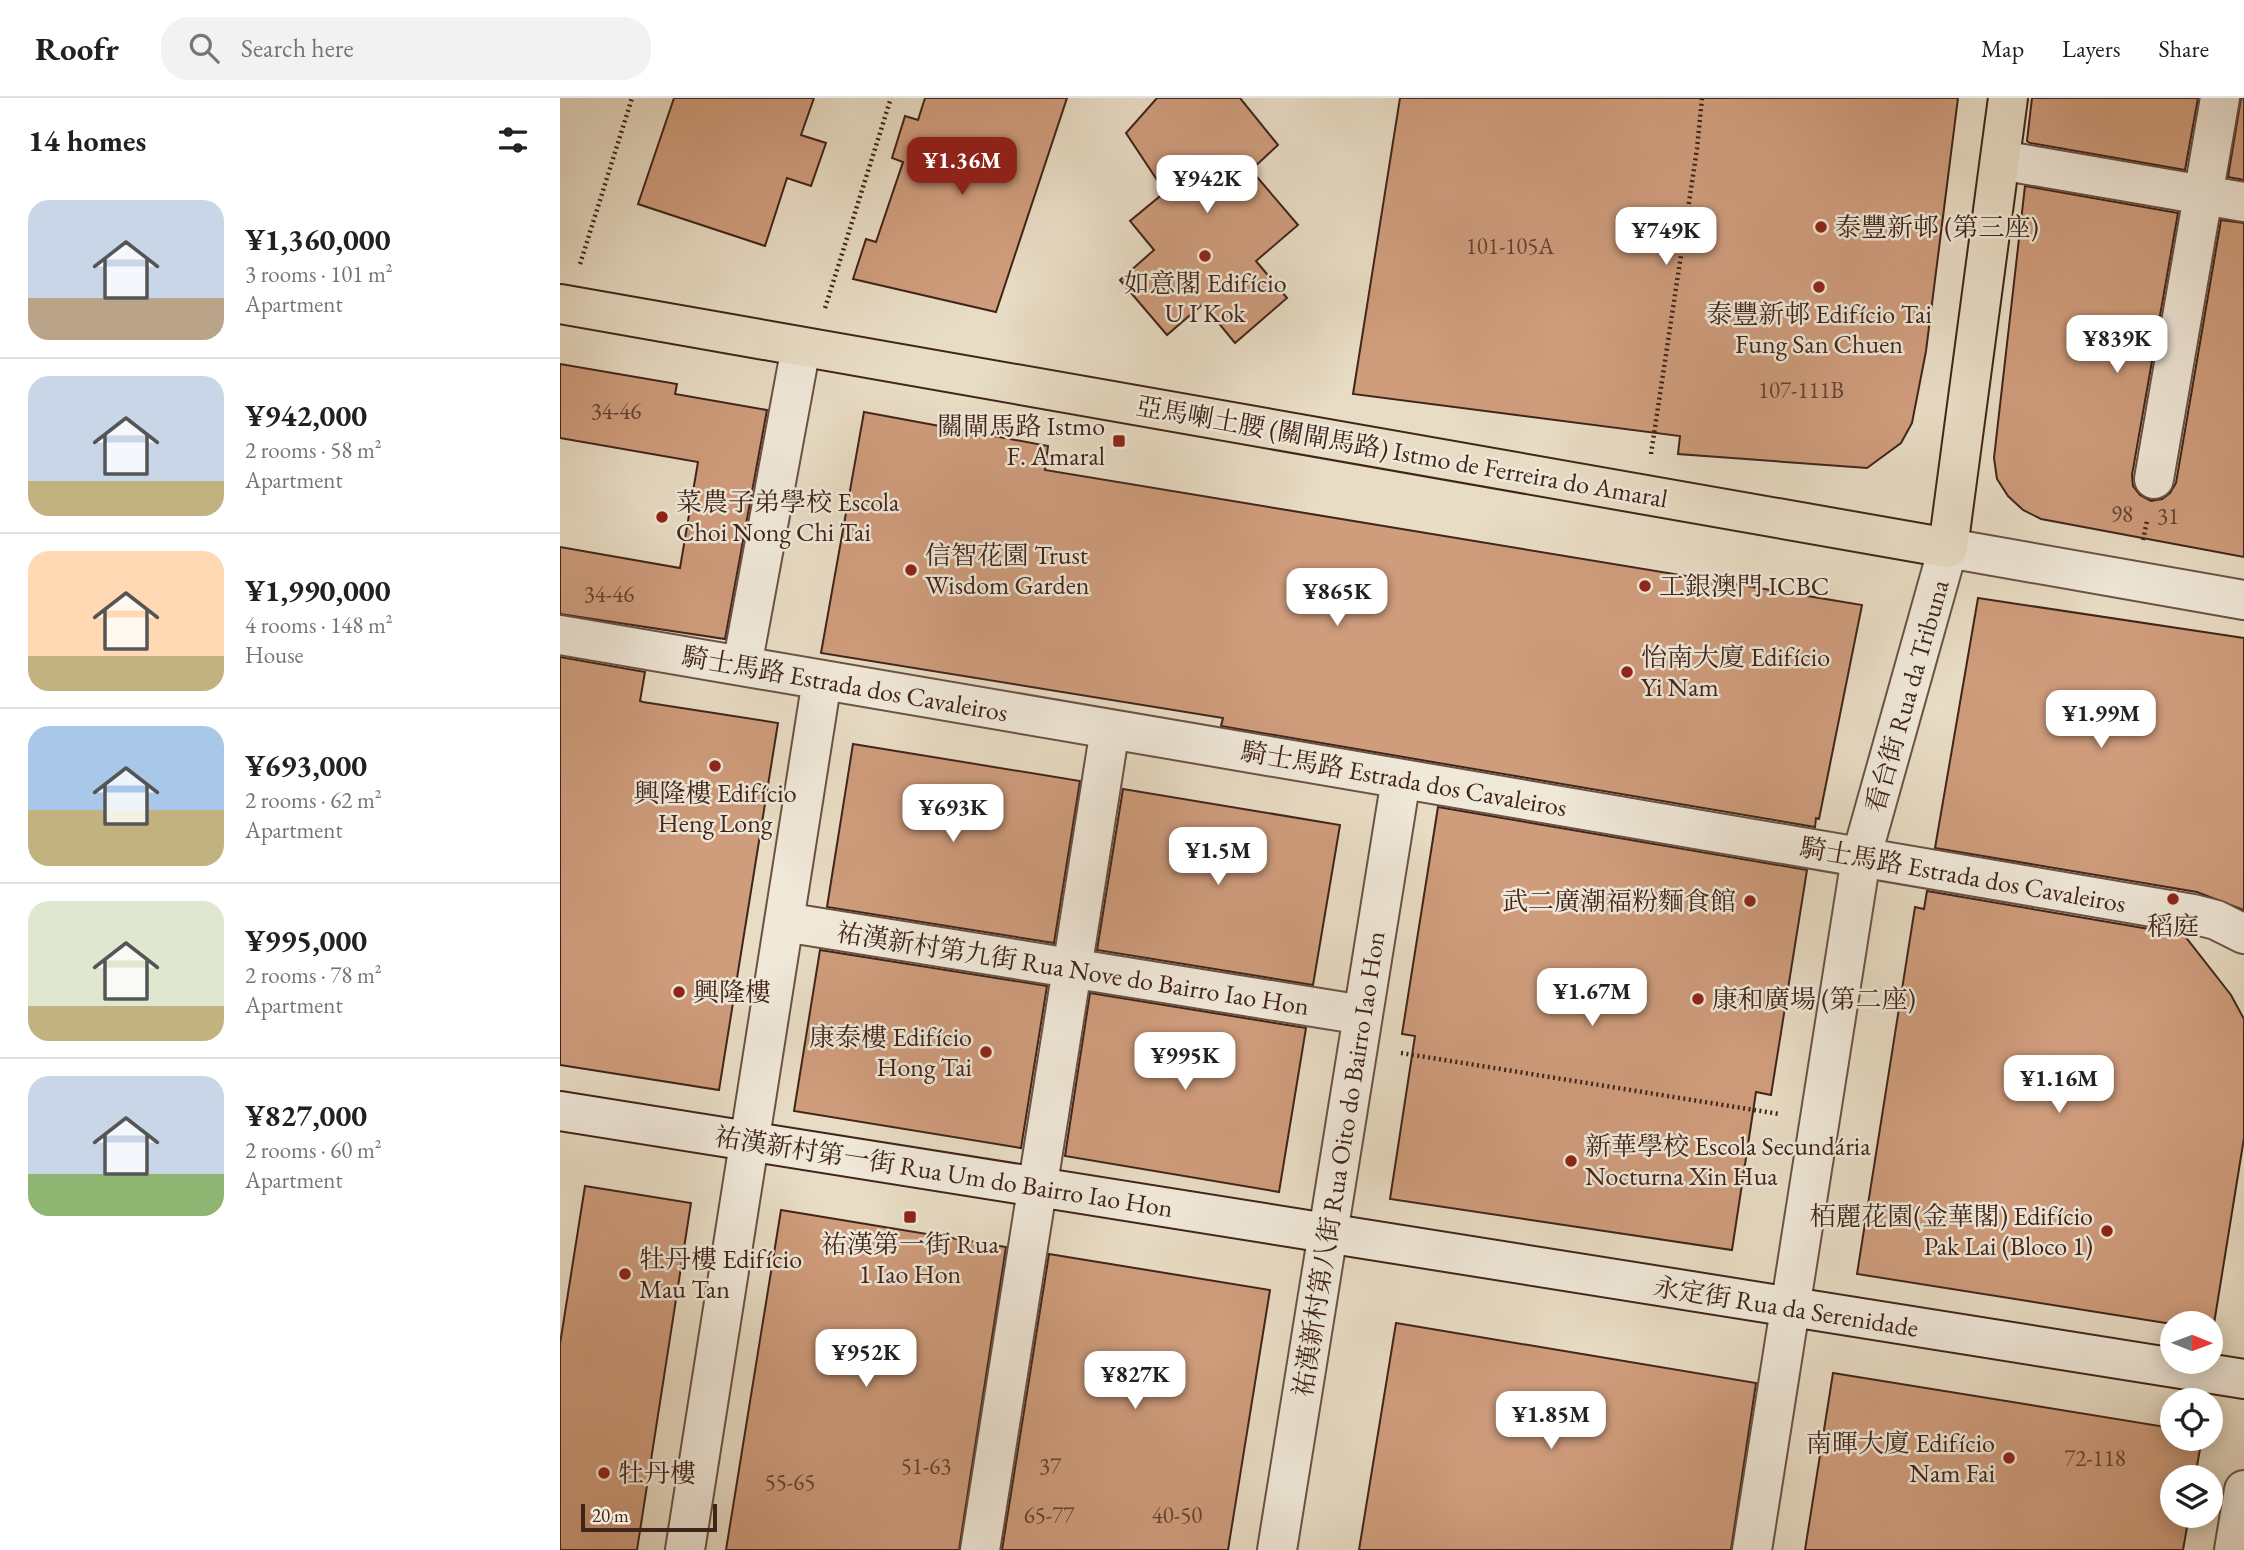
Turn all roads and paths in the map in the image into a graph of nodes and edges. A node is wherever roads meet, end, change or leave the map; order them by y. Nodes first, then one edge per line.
1 (632, 98) edge
2 (891, 98) edge
3 (1702, 98) edge
4 (2008, 98) edge
5 (2220, 98) edge
6 (2000, 160) junction
7 (2203, 195) junction
8 (2244, 202) edge
9 (563, 305) edge
10 (806, 348) junction
11 (2154, 479) joint
12 (1645, 494) junction
13 (1948, 548) junction
14 (2136, 581) junction
15 (2244, 600) edge
16 (560, 635) edge
17 (742, 666) junction
18 (822, 680) junction
19 (1110, 729) junction
20 (1401, 779) junction
21 (1861, 858) junction
22 (784, 922) junction
23 (2244, 934) edge
24 (1072, 968) junction
25 (1361, 1031) junction
26 (560, 1111) edge
27 (1820, 1121) junction
28 (749, 1141) junction
29 (1037, 1187) junction
30 (1328, 1233) junction
31 (1791, 1307) junction
32 (2244, 1379) edge
33 (2244, 1490) edge
34 (685, 1550) edge
35 (980, 1550) edge
36 (1278, 1550) edge
37 (1752, 1550) edge
38 (2234, 1550) edge

1 - 9 path
2 - 10 path
3 - 12 path
4 - 6 main road
5 - 7 street
6 - 7 street
6 - 13 main road
7 - 8 street
7 - 11 street
9 - 10 main road, 亞馬喇土腰 (關閘馬路) Istmo de Ferreira do Amaral
10 - 12 main road, 亞馬喇土腰 (關閘馬路) Istmo de Ferreira do Amaral
10 - 17 street
11 - 14 path
12 - 13 main road, 亞馬喇土腰 (關閘馬路) Istmo de Ferreira do Amaral
13 - 14 street, 亞馬喇土腰 (關閘馬路) Istmo de Ferreira do Amaral
13 - 21 street, 看台街 Rua da Tribuna
14 - 15 street, 亞馬喇土腰 (關閘馬路) Istmo de Ferreira do Amaral
16 - 17 street, 騎士馬路 Estrada dos Cavaleiros
17 - 18 street, 騎士馬路 Estrada dos Cavaleiros
18 - 19 street, 騎士馬路 Estrada dos Cavaleiros
18 - 22 street
19 - 20 street, 騎士馬路 Estrada dos Cavaleiros
19 - 24 street
20 - 21 street, 騎士馬路 Estrada dos Cavaleiros
20 - 25 street, 祐漢新村第八街 Rua Oito do Bairro Iao Hon
21 - 23 street, 騎士馬路 Estrada dos Cavaleiros
21 - 27 street, 看台街 Rua da Tribuna
22 - 24 street, 祐漢新村第九街 Rua Nove do Bairro Iao Hon
22 - 28 street
24 - 25 street, 祐漢新村第九街 Rua Nove do Bairro Iao Hon
24 - 29 street
25 - 27 path
25 - 30 street, 祐漢新村第八街 Rua Oito do Bairro Iao Hon
26 - 28 street, 祐漢新村第一街 Rua Um do Bairro Iao Hon
27 - 31 street, 看台街 Rua da Tribuna
28 - 29 street, 祐漢新村第一街 Rua Um do Bairro Iao Hon
28 - 34 street
29 - 30 street, 祐漢新村第一街 Rua Um do Bairro Iao Hon
29 - 35 street
30 - 31 street, 永定街 Rua da Serenidade
30 - 36 street, 祐漢新村第八街 Rua Oito do Bairro Iao Hon
31 - 32 street, 永定街 Rua da Serenidade
31 - 37 street, 看台街 Rua da Tribuna
33 - 38 street

